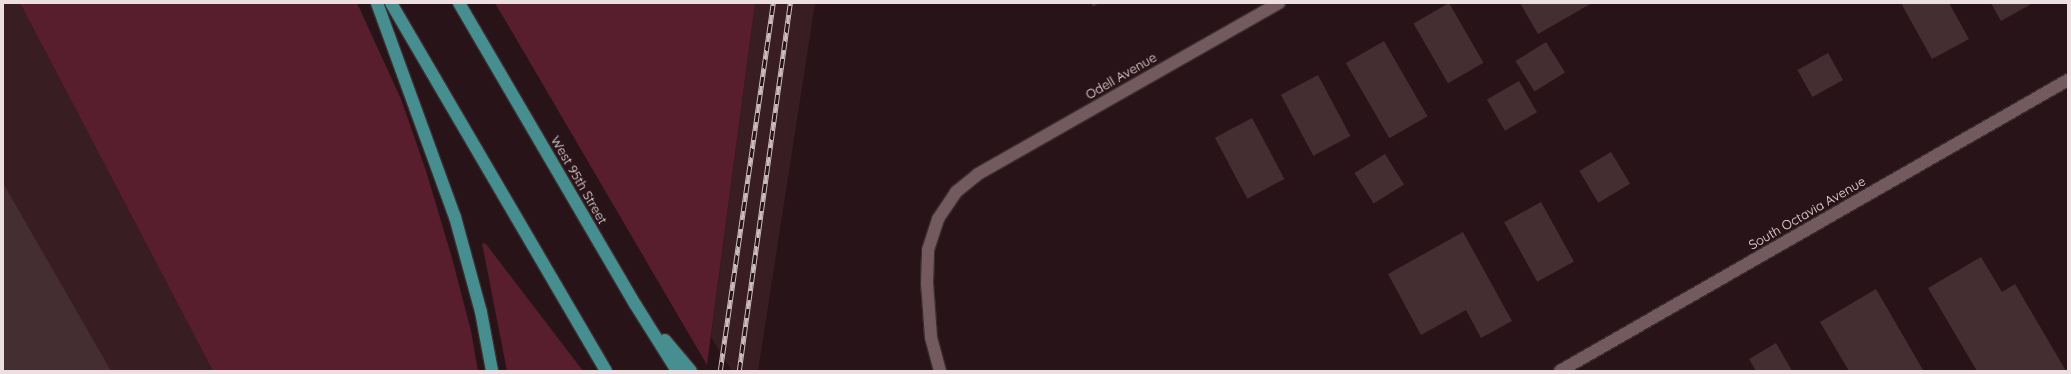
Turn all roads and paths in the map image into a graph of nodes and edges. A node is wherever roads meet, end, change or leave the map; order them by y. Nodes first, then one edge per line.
1 (377, 3) edge
2 (391, 3) edge
3 (459, 3) edge
4 (1279, 3) edge
5 (2068, 80) edge
6 (635, 304) junction
7 (492, 371) edge
8 (606, 371) edge
9 (677, 371) edge
10 (691, 371) edge
11 (940, 371) edge
12 (1560, 371) edge

1 - 7 main road
2 - 8 main road
3 - 6 main road, West 95th Street
4 - 11 street, Odell Avenue
5 - 12 street, South Octavia Avenue
6 - 9 main road, West 95th Street
6 - 10 main road

